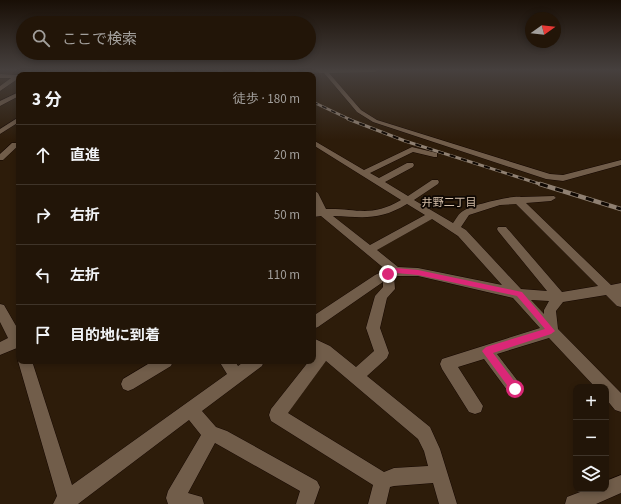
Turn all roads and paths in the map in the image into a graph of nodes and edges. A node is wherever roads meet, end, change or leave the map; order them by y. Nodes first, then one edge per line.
1 (344, 94) edge
2 (16, 96) edge
3 (0, 104) edge
4 (16, 121) edge
5 (0, 132) edge
6 (316, 144) edge
7 (0, 145) edge
8 (16, 145) edge
9 (16, 146) edge
10 (434, 155) dead end
11 (0, 158) edge
12 (621, 162) edge
13 (410, 165) dead end
14 (364, 173) junction
15 (378, 182) junction
16 (435, 182) dead end
17 (551, 198) dead end
18 (406, 199) junction
19 (517, 199) junction
20 (318, 213) edge
21 (432, 215) junction
22 (455, 228) junction
23 (502, 229) dead end
24 (369, 250) junction
25 (392, 272) junction
26 (621, 288) edge
27 (608, 290) junction
28 (519, 294) junction
29 (559, 297) junction
30 (621, 302) edge
31 (0, 309) edge
32 (316, 321) edge
33 (551, 331) junction
34 (16, 337) edge
35 (16, 341) edge
36 (319, 347) edge
37 (0, 349) edge
38 (486, 351) junction
39 (26, 364) edge
40 (161, 364) edge
41 (228, 364) edge
42 (252, 364) edge
43 (309, 364) edge
44 (236, 375) junction
45 (356, 376) junction
46 (128, 384) dead end
47 (601, 384) edge
48 (515, 389) dead end
49 (609, 392) edge
50 (621, 404) edge
51 (475, 406) dead end
52 (190, 410) junction
53 (211, 434) junction
54 (440, 474) junction
55 (383, 481) junction
56 (621, 484) edge
57 (66, 502) edge
58 (195, 504) edge
59 (305, 504) edge
60 (376, 504) edge
61 (448, 504) edge
62 (574, 504) edge

1 - 12 street
2 - 3 street
4 - 5 street
6 - 14 street
7 - 8 street
9 - 11 street
10 - 14 street
13 - 15 street
14 - 15 street
15 - 18 street
16 - 18 street
17 - 19 street
18 - 20 street
18 - 21 street
19 - 22 street
19 - 27 street
20 - 24 street
21 - 22 street
21 - 24 street
22 - 28 street
23 - 29 street
24 - 25 street
25 - 28 street
25 - 32 street
25 - 45 street
26 - 27 street
27 - 29 street
27 - 30 street
28 - 29 street
28 - 33 street
29 - 33 street
31 - 34 street
33 - 38 street
33 - 47 street
35 - 37 street
36 - 45 street
38 - 48 street
38 - 51 street
39 - 57 street
40 - 46 street
41 - 44 street
42 - 44 street
43 - 55 street
44 - 52 street
45 - 54 street
49 - 50 street
52 - 53 street
52 - 57 street
53 - 58 street
53 - 59 street
54 - 55 street
54 - 61 street
55 - 60 street
56 - 62 street

